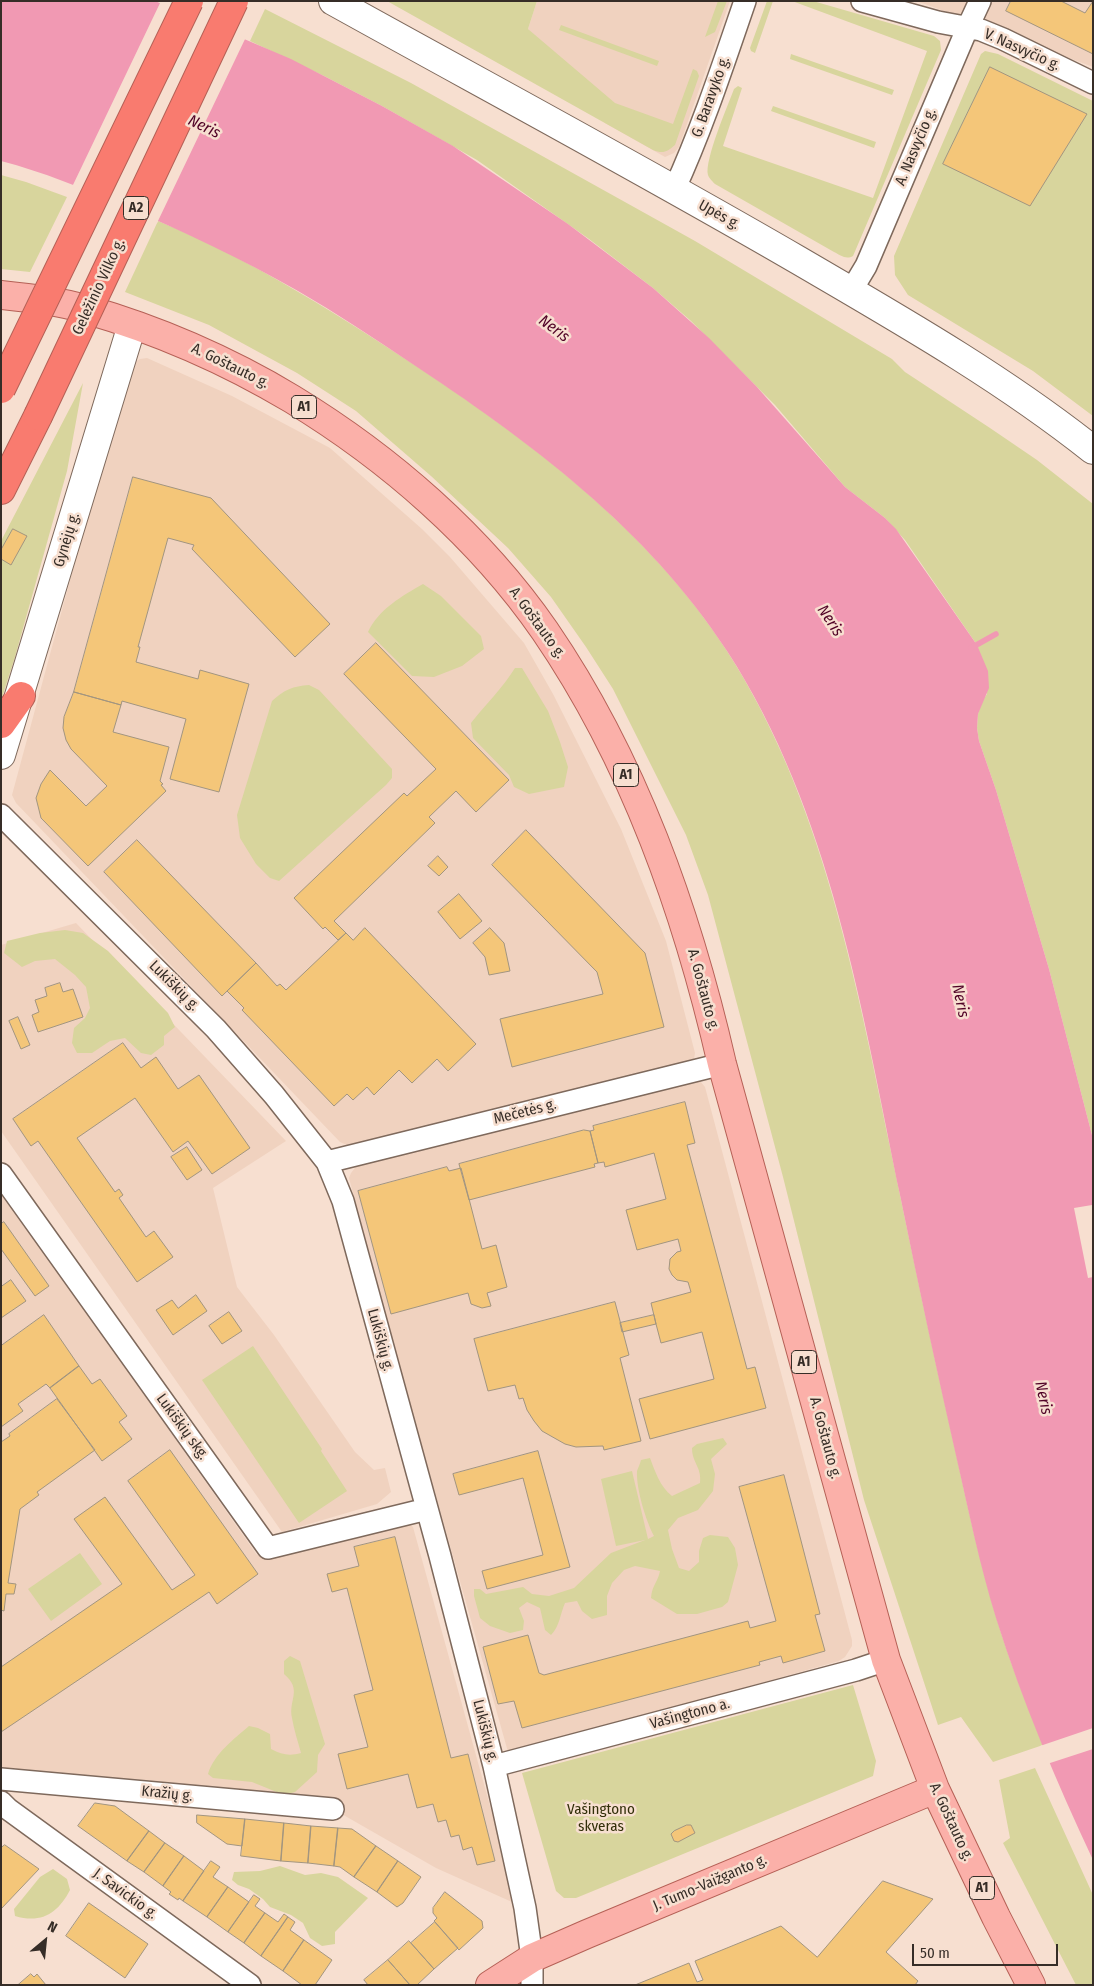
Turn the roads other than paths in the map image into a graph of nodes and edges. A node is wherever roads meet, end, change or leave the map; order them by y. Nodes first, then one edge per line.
1 (189, 1) edge
2 (234, 1) edge
3 (333, 1) edge
4 (745, 1) edge
5 (862, 1) edge
6 (980, 1) edge
7 (967, 29) junction
8 (1093, 83) edge
9 (674, 190) junction
10 (851, 291) junction
11 (1, 295) edge
12 (132, 325) junction
13 (1, 389) edge
14 (1093, 450) edge
15 (1, 490) edge
16 (21, 696) junction
17 (1, 724) edge
18 (1, 755) edge
19 (1, 815) edge
20 (722, 1064) junction
21 (327, 1162) junction
22 (1, 1174) edge
23 (427, 1509) junction
24 (886, 1660) junction
25 (494, 1766) junction
26 (1, 1779) edge
27 (935, 1789) junction
28 (1, 1802) edge
29 (333, 1808) dead end
30 (532, 1972) edge
31 (250, 1985) edge
32 (490, 1985) edge
33 (1031, 1985) edge

1 - 13 highway, bridge
2 - 15 highway, Geležinio Vilko g. / A2, bridge
3 - 9 street, Upės g.
4 - 9 street, G. Baravyko g.
5 - 7 street, V. Nasvyčio g.
6 - 7 street, A. Nasvyčio g.
7 - 8 street, V. Nasvyčio g.
7 - 10 street, A. Nasvyčio g.
9 - 10 street, Upės g.
10 - 14 street, Upės g.
11 - 12 main road, A. Goštauto g. / A1
12 - 16 street, Gynėjų g.
12 - 20 main road, A. Goštauto g. / A1
16 - 17 highway
16 - 18 street, Gynėjų g.
19 - 21 street, Lukiškių g.
20 - 21 street, Mečetės g.
20 - 24 main road, A. Goštauto g. / A1
21 - 23 street, Lukiškių g.
22 - 23 street, Lukiškių skg.
23 - 25 street, Lukiškių g.
24 - 25 street, Vašingtono a.
24 - 27 main road, A. Goštauto g. / A1
25 - 30 street, Lukiškių g.
26 - 29 street, Kražių g.
27 - 30 main road, J. Tumo-Vaižganto g.
27 - 33 main road, A. Goštauto g. / A1
28 - 31 street, J. Savickio g.
30 - 32 main road, J. Tumo-Vaižganto g.

